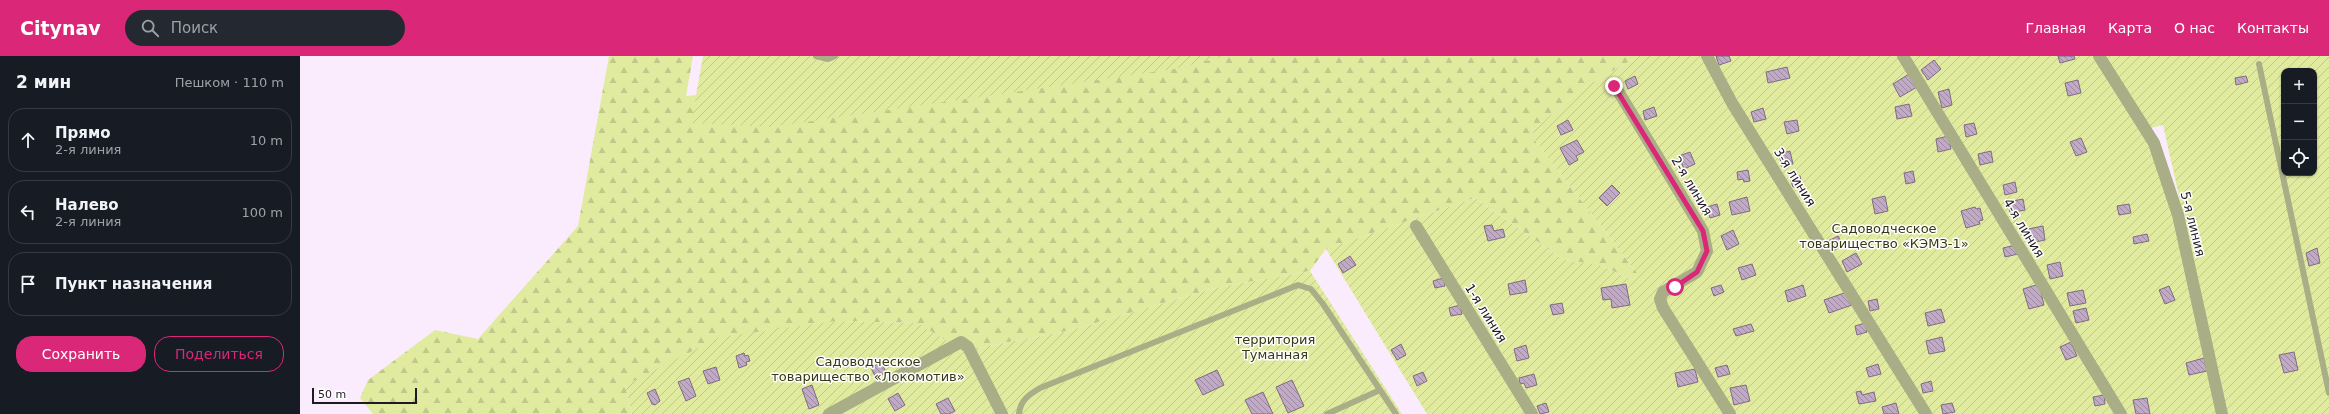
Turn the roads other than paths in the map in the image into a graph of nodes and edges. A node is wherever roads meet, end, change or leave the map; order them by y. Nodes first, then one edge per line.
1 (816, 56) edge
2 (835, 56) edge
3 (1707, 56) edge
4 (1903, 56) edge
5 (2099, 56) edge
6 (2259, 64) dead end
7 (1614, 86) dead end
8 (1416, 226) dead end
9 (1380, 390) junction
10 (2329, 393) edge
11 (829, 414) edge
12 (1002, 414) edge
13 (1019, 414) edge
14 (1327, 414) edge
15 (1396, 414) edge
16 (1532, 414) edge
17 (1730, 414) edge
18 (1926, 414) edge
19 (2121, 414) edge
20 (2222, 414) edge

1 - 2 lane
3 - 18 street, 3-я линия
4 - 19 street, 4-я линия
5 - 20 street, 5-я линия
6 - 10 lane
7 - 17 street, 2-я линия
8 - 16 street, 1-я линия
9 - 13 lane
9 - 14 lane
9 - 15 lane
11 - 12 street

